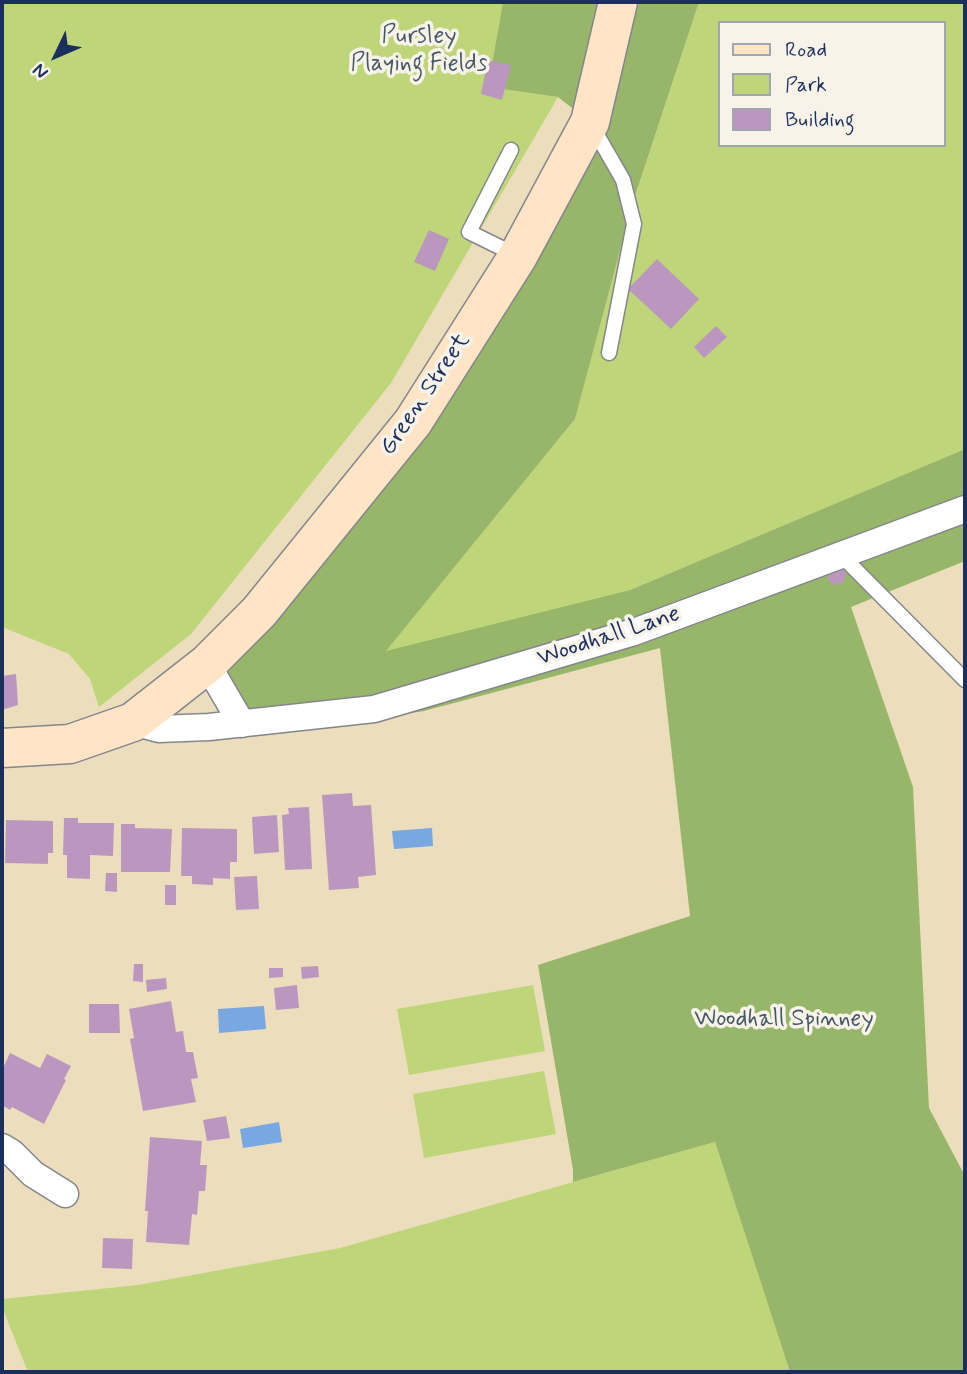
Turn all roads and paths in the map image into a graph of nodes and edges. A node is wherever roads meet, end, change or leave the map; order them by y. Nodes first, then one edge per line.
1 (618, 2) edge
2 (590, 122) junction
3 (512, 150) dead end
4 (518, 256) junction
5 (609, 353) dead end
6 (965, 509) edge
7 (841, 555) junction
8 (207, 664) junction
9 (965, 680) edge
10 (132, 722) junction
11 (242, 724) junction
12 (2, 748) edge
13 (2, 1147) edge
14 (65, 1194) dead end

1 - 2 main road, Green Street
2 - 4 main road, Green Street
2 - 5 lane
3 - 4 lane
4 - 8 main road, Green Street
6 - 7 street, Woodhall Lane
7 - 9 lane
7 - 11 street, Woodhall Lane
8 - 10 main road, Green Street
8 - 11 street
10 - 11 street, Woodhall Lane
10 - 12 main road
13 - 14 street

